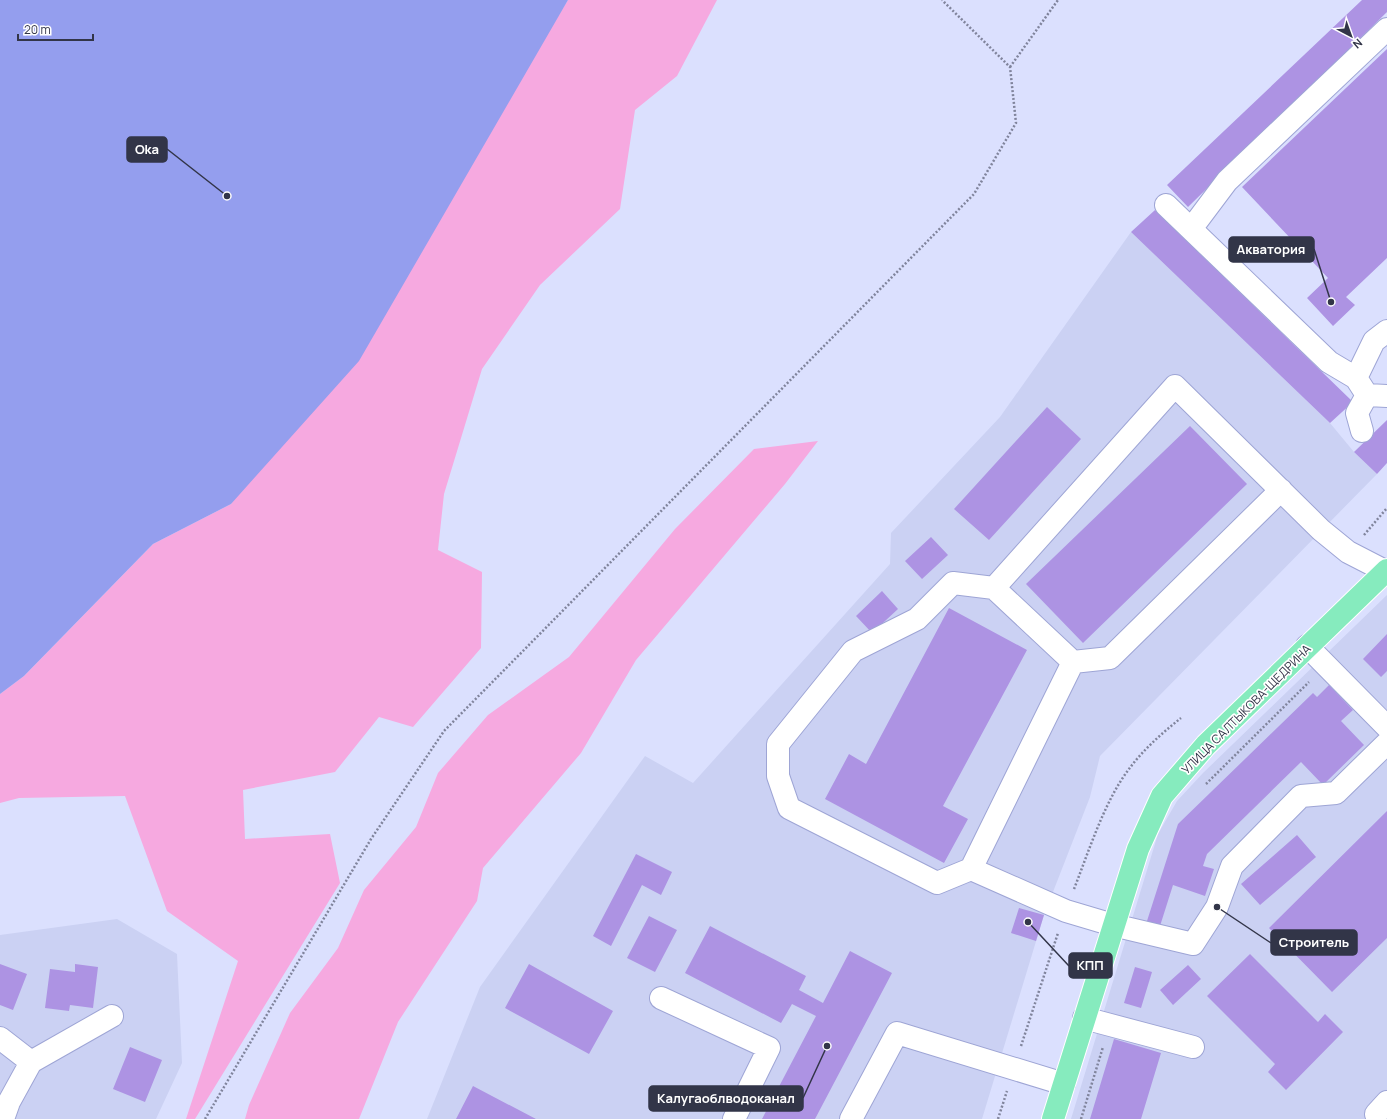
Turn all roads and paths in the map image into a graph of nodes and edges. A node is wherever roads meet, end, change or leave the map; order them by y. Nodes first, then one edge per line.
1 (942, 0) edge
2 (1058, 0) edge
3 (1387, 29) edge
4 (1010, 67) junction
5 (1166, 205) dead end
6 (1191, 229) junction
7 (1387, 331) edge
8 (1370, 390) edge
9 (1362, 432) dead end
10 (1281, 490) junction
11 (1387, 508) edge
12 (1348, 552) junction
13 (1387, 571) edge
14 (994, 588) junction
15 (1308, 646) junction
16 (1073, 662) junction
17 (1326, 666) junction
18 (1387, 727) edge
19 (1387, 743) edge
20 (1205, 786) dead end
21 (970, 869) junction
22 (1113, 924) junction
23 (662, 998) dead end
24 (112, 1016) dead end
25 (1084, 1018) junction
26 (1110, 1025) junction
27 (0, 1038) edge
28 (1193, 1047) dead end
29 (31, 1062) junction
30 (1064, 1084) junction
31 (3, 1119) edge
32 (205, 1119) edge
33 (734, 1119) edge
34 (851, 1119) edge
35 (1053, 1119) edge
36 (1081, 1119) edge

1 - 4 path
2 - 4 path
3 - 6 lane
4 - 32 path
5 - 6 lane
6 - 8 lane
7 - 8 lane
8 - 9 lane
10 - 12 lane
10 - 14 lane
10 - 16 lane
11 - 12 path
12 - 13 lane
13 - 15 main road, УЛИЦА САЛТЫКОВА-ЩЕДРИНА
14 - 16 lane
14 - 21 lane
15 - 17 lane
15 - 22 main road, УЛИЦА САЛТЫКОВА-ЩЕДРИНА
16 - 21 lane
17 - 18 lane
17 - 20 path
19 - 22 lane
21 - 22 lane
22 - 25 main road, УЛИЦА САЛТЫКОВА-ЩЕДРИНА
23 - 33 lane
24 - 29 lane
25 - 26 lane
25 - 30 main road, УЛИЦА САЛТЫКОВА-ЩЕДРИНА
26 - 28 lane
26 - 36 path
27 - 29 lane
29 - 31 lane
30 - 34 lane
30 - 35 main road, УЛИЦА САЛТЫКОВА-ЩЕДРИНА

